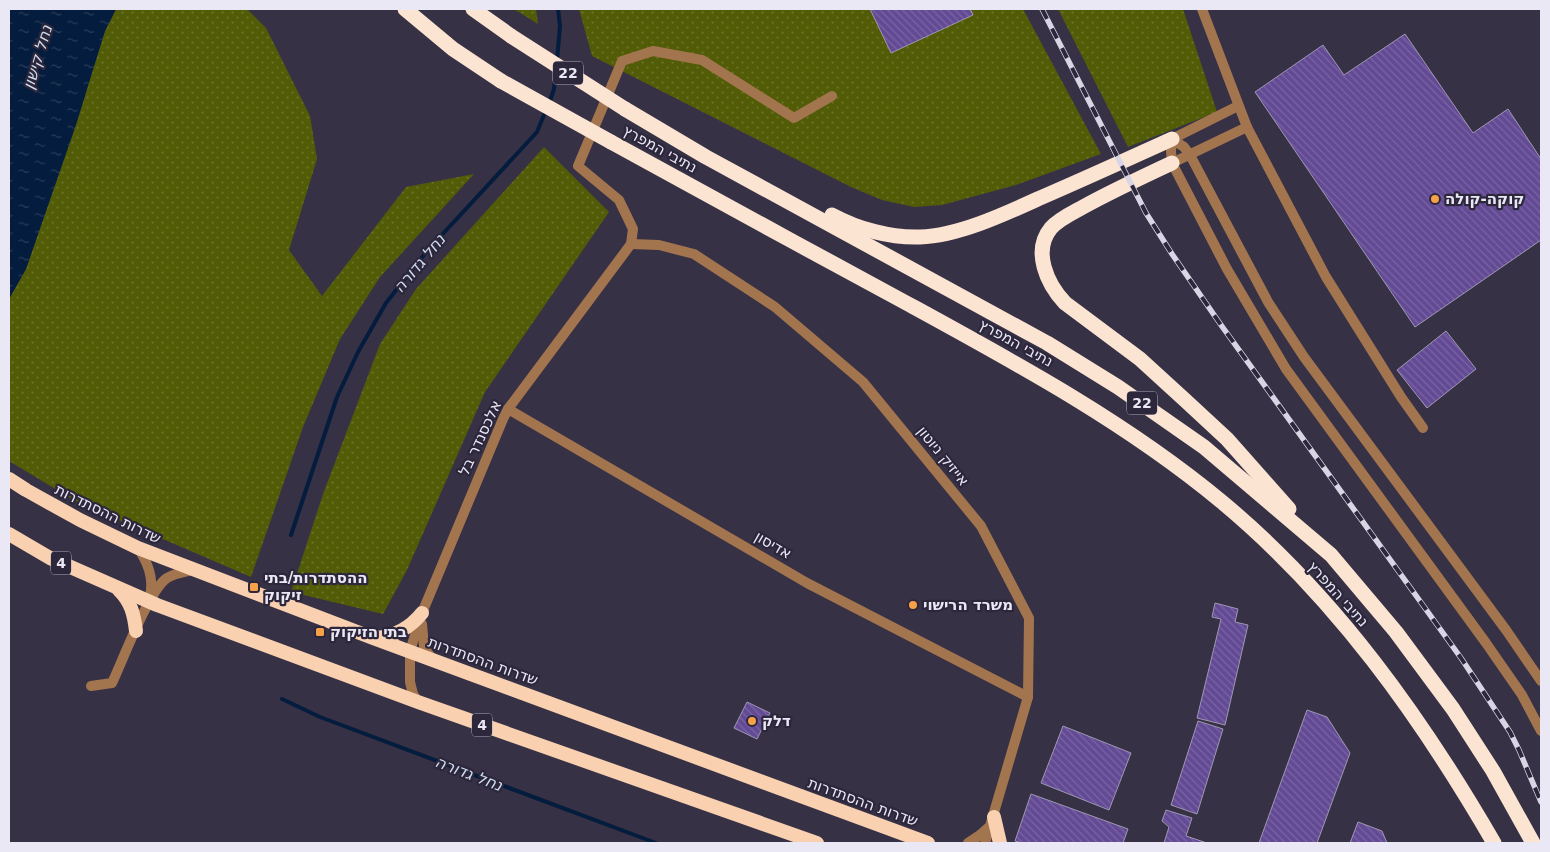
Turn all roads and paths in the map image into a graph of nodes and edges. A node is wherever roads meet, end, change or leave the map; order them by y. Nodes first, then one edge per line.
1 (405, 9) edge
2 (473, 9) edge
3 (1202, 9) edge
4 (832, 96) dead end
5 (1238, 106) junction
6 (1247, 127) junction
7 (1172, 139) junction
8 (1190, 155) junction
9 (706, 157) junction
10 (1172, 163) junction
11 (631, 244) junction
12 (508, 409) junction
13 (1423, 428) dead end
14 (9, 479) edge
15 (9, 534) edge
16 (138, 548) junction
17 (1331, 555) junction
18 (193, 570) junction
19 (116, 588) junction
20 (149, 602) junction
21 (422, 613) junction
22 (136, 631) junction
23 (374, 638) junction
24 (410, 651) junction
25 (432, 659) junction
26 (1541, 681) edge
27 (91, 686) dead end
28 (1028, 697) junction
29 (418, 702) junction
30 (1541, 731) edge
31 (994, 817) junction
32 (817, 843) edge
33 (928, 843) edge
34 (968, 843) edge
35 (985, 843) edge
36 (1000, 843) edge
37 (1494, 843) edge
38 (1532, 843) edge

1 - 37 highway, נתיבי המפרץ / 22, bridge
2 - 9 highway, נתיבי המפרץ / 22, bridge
3 - 5 street
4 - 11 street
5 - 6 street
5 - 7 street
6 - 8 street
6 - 13 street
7 - 8 street
7 - 9 highway
7 - 10 street
8 - 10 street
8 - 26 street
9 - 17 highway, נתיבי המפרץ / 22
10 - 17 highway
10 - 30 street
11 - 12 street, אלכסנדר בל
11 - 28 street, אייזיק ניוטון
12 - 21 street, אלכסנדר בל
12 - 28 street, אדיסון
14 - 16 highway, שדרות ההסתדרות
15 - 19 highway, 4
16 - 18 highway, שדרות ההסתדרות
16 - 20 street
17 - 38 highway, נתיבי המפרץ / 22
18 - 20 street
18 - 23 highway, שדרות ההסתדרות
19 - 20 highway, 4
19 - 22 highway
20 - 22 street
20 - 29 highway, 4
21 - 23 highway
21 - 24 street, אלכסנדר בל
21 - 25 street, אלכסנדר בל
22 - 27 street
23 - 24 highway, שדרות ההסתדרות
24 - 25 highway, שדרות ההסתדרות
24 - 29 street, אלכסנדר בל
25 - 33 highway, שדרות ההסתדרות
28 - 31 street, אייזיק ניוטון
29 - 32 highway, 4
31 - 34 street, אייזיק ניוטון
31 - 35 street, אייזיק ניוטון
31 - 36 highway

